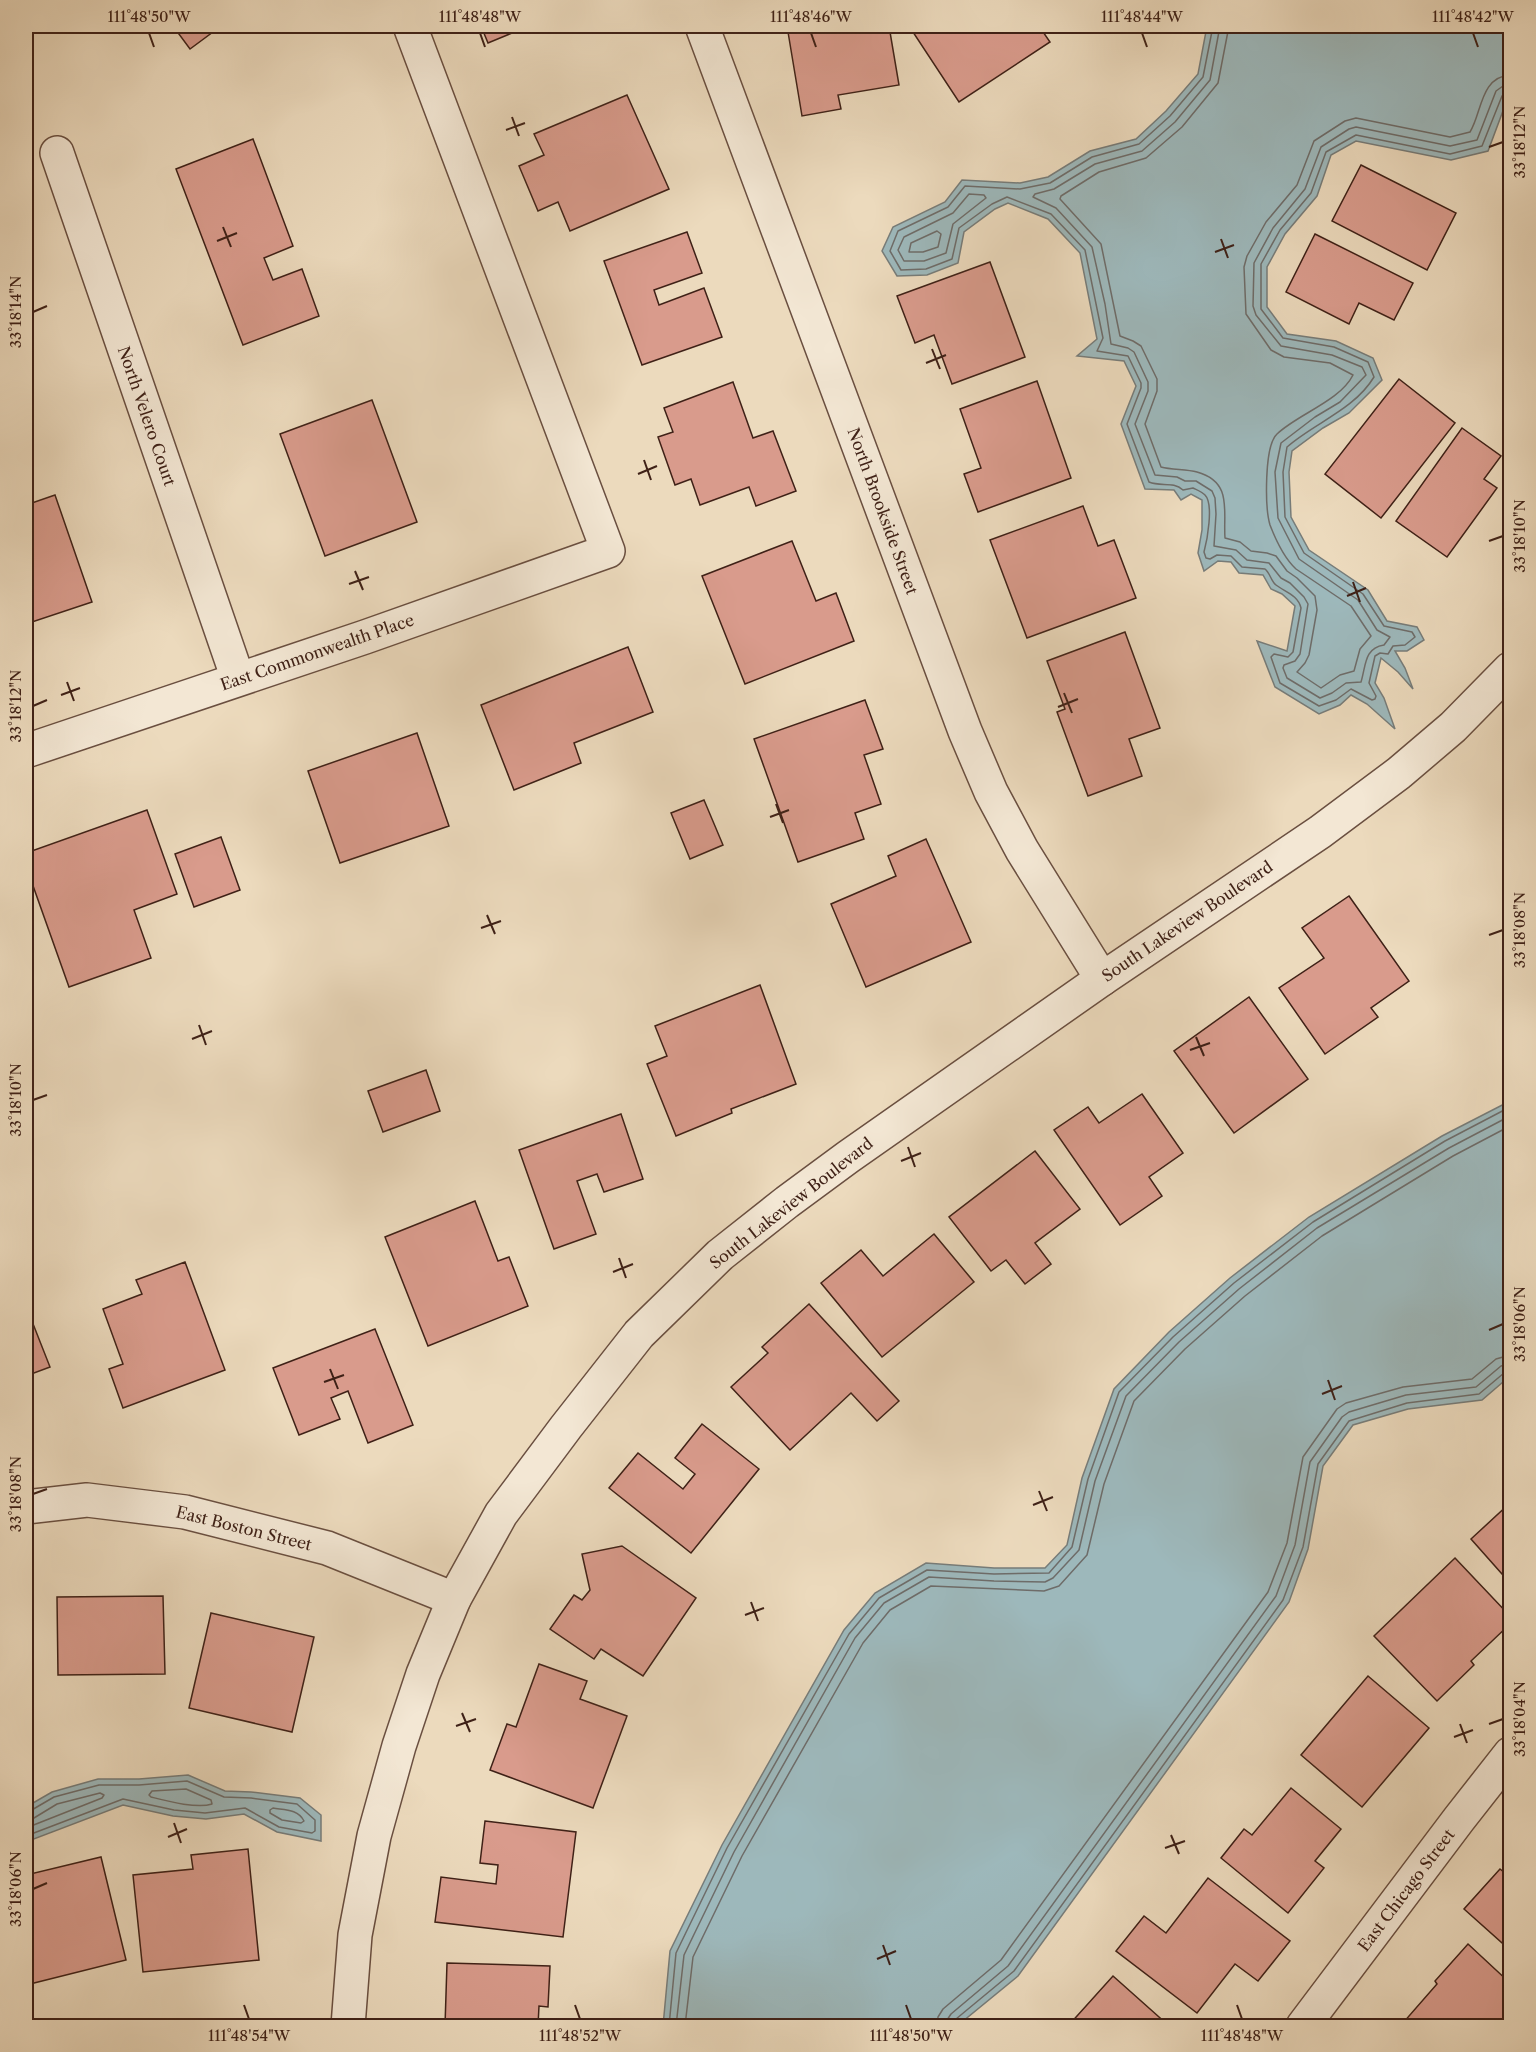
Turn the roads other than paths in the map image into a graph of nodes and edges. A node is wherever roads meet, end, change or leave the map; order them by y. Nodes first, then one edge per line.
1 (410, 26) edge
2 (702, 26) edge
3 (57, 153) dead end
4 (1510, 669) edge
5 (238, 679) junction
6 (26, 751) edge
7 (1102, 979) junction
8 (26, 1507) edge
9 (454, 1599) junction
10 (1510, 1754) edge
11 (348, 2026) edge
12 (1303, 2026) edge

1 - 5 street, East Commonwealth Place
2 - 7 street, North Brookside Street
3 - 5 street, North Velero Court
4 - 7 street, South Lakeview Boulevard
5 - 6 street, East Commonwealth Place
7 - 9 street, South Lakeview Boulevard
8 - 9 street, East Boston Street
9 - 11 street, South Lakeview Boulevard
10 - 12 street, East Chicago Street

